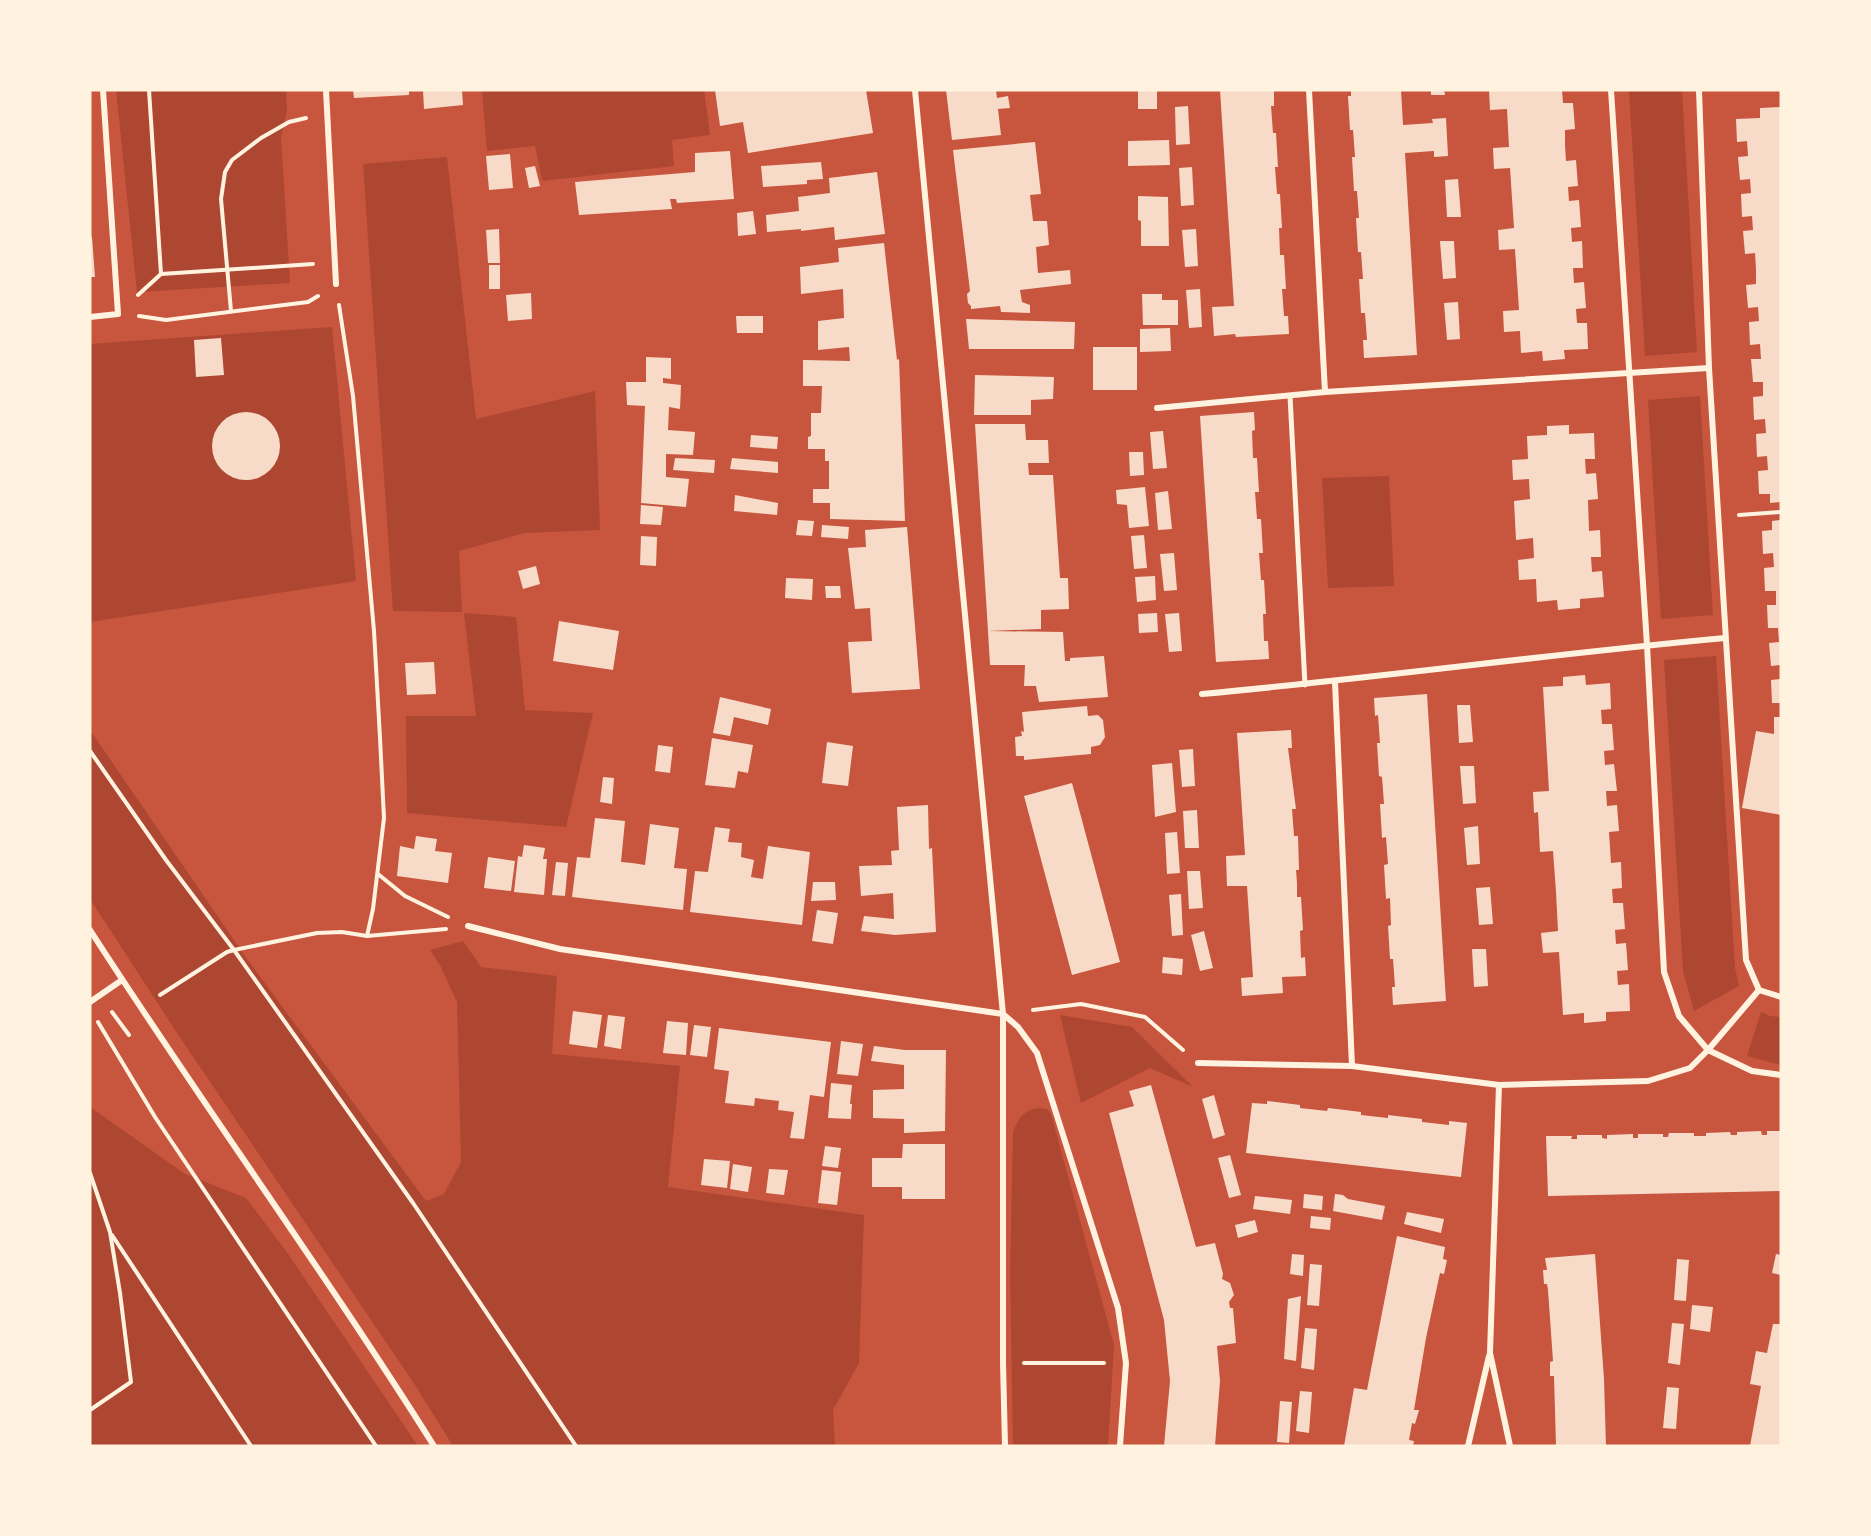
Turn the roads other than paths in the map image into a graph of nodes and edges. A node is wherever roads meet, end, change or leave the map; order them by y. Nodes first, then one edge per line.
1 (103, 90) edge
2 (326, 90) edge
3 (915, 90) edge
4 (1309, 90) edge
5 (1611, 90) edge
6 (1699, 90) edge
7 (336, 284) road end
8 (90, 317) edge
9 (1709, 368) junction
10 (1629, 374) junction
11 (1325, 392) junction
12 (1290, 396) junction
13 (1157, 408) dead end
14 (1725, 638) junction
15 (1647, 645) junction
16 (1335, 682) junction
17 (1305, 685) junction
18 (1202, 694) dead end
19 (468, 926) road end
20 (90, 930) edge
21 (122, 980) junction
22 (1759, 990) junction
23 (1781, 997) edge
24 (90, 1002) edge
25 (1003, 1014) junction
26 (1708, 1050) junction
27 (1198, 1063) road end
28 (1352, 1066) junction
29 (1781, 1075) edge
30 (1499, 1084) junction
31 (1490, 1353) junction
32 (434, 1446) edge
33 (1005, 1446) edge
34 (1120, 1446) edge
35 (1468, 1446) edge
36 (1510, 1446) edge

1 - 8 street
2 - 7 street
3 - 25 street
4 - 11 street
5 - 10 street
6 - 9 street
9 - 10 street
9 - 14 street
10 - 11 street
10 - 15 street
11 - 12 street
12 - 13 street
12 - 17 street
14 - 15 street
14 - 22 street
15 - 16 street
15 - 26 street
16 - 17 street
16 - 28 street
17 - 18 street
19 - 25 street
20 - 21 street
21 - 24 street
21 - 32 street
22 - 23 street
22 - 26 street
25 - 33 street
25 - 34 street
26 - 29 street
26 - 30 street
27 - 28 street
28 - 30 street
30 - 31 street
31 - 35 street
31 - 36 street

